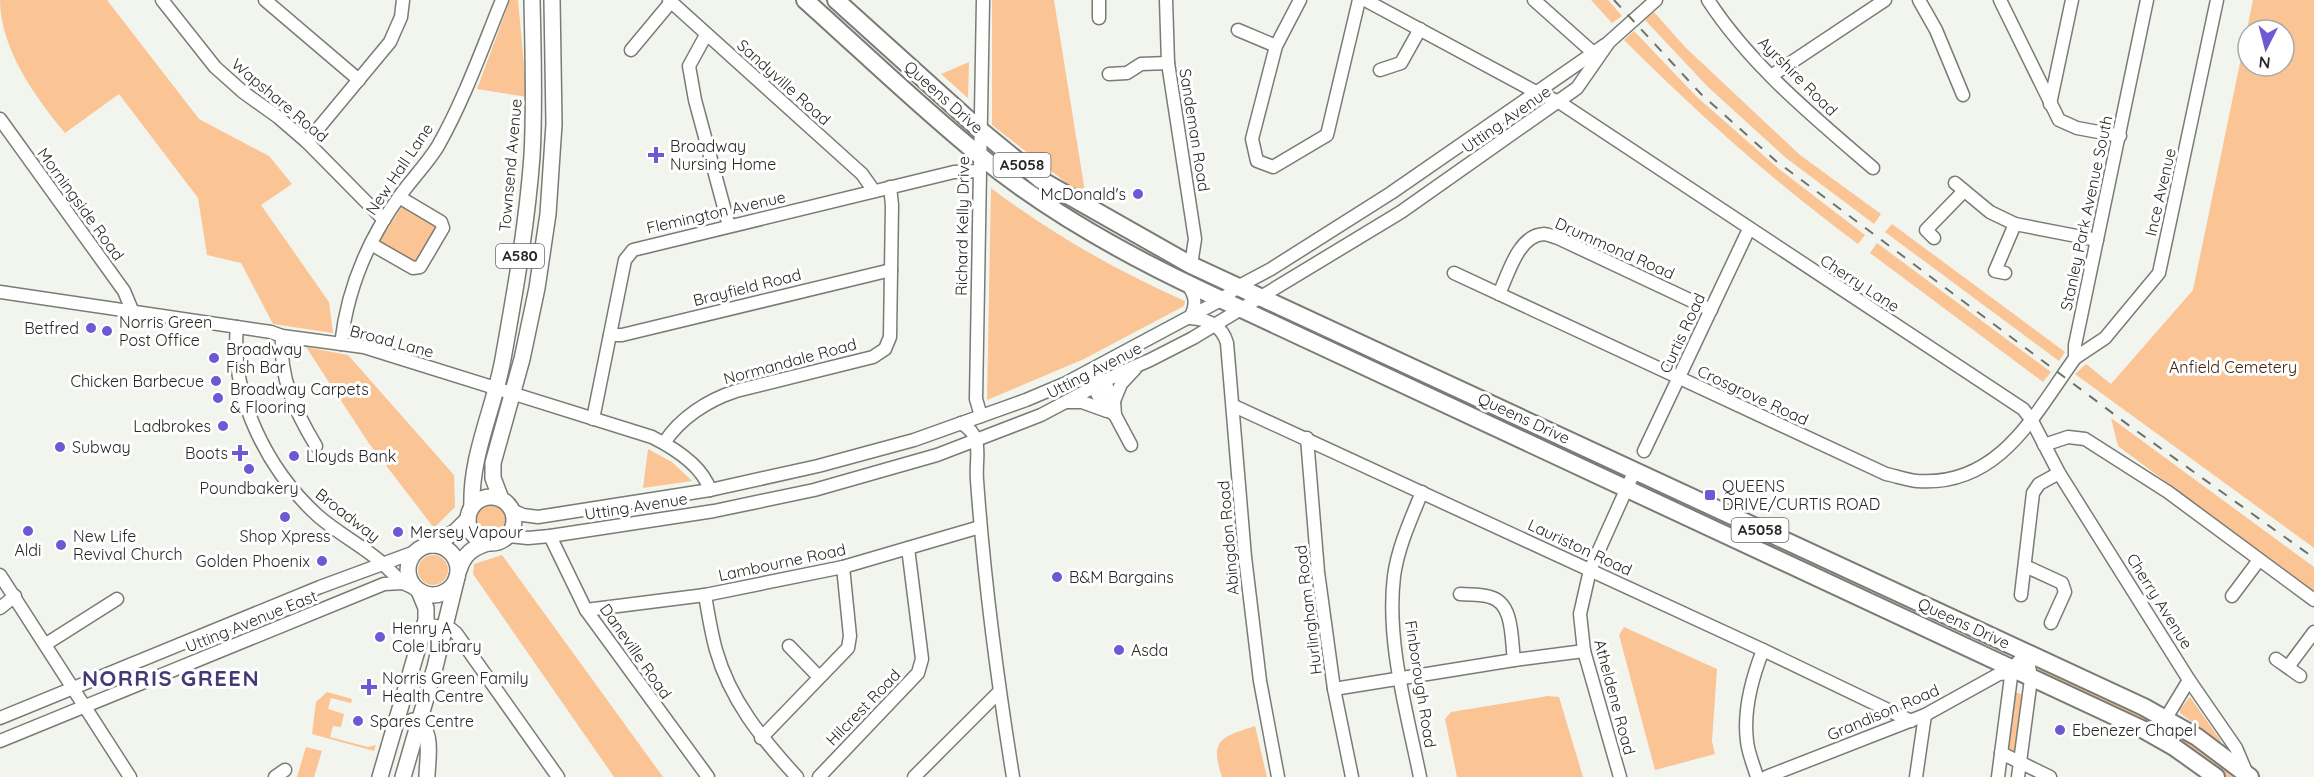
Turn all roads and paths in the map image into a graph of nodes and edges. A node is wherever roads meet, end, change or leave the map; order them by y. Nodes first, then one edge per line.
1 (162, 0) edge
2 (265, 0) edge
3 (403, 0) edge
4 (502, 0) edge
5 (532, 0) edge
6 (552, 0) edge
7 (805, 0) edge
8 (836, 0) edge
9 (982, 0) edge
10 (1099, 0) edge
11 (1166, 0) edge
12 (1300, 0) edge
13 (1359, 0) edge
14 (1365, 0) edge
15 (1534, 0) edge
16 (1656, 0) edge
17 (1708, 0) edge
18 (1885, 0) edge
19 (1919, 0) edge
20 (2000, 0) edge
21 (2072, 0) edge
22 (2147, 0) edge
23 (2217, 0) edge
24 (670, 1) edge
25 (1384, 4) edge
26 (1099, 18) dead end
27 (1420, 29) junction
28 (1238, 30) dead end
29 (706, 34) junction
30 (1276, 45) junction
31 (631, 50) dead end
32 (1596, 55) junction
33 (1168, 63) junction
34 (1380, 70) dead end
35 (1109, 74) dead end
36 (1771, 76) junction
37 (359, 80) junction
38 (1536, 92) junction
39 (1963, 95) dead end
40 (1559, 102) junction
41 (2050, 104) junction
42 (0, 119) edge
43 (980, 130) junction
44 (4, 134) edge
45 (2120, 136) junction
46 (307, 142) junction
47 (979, 164) junction
48 (1873, 168) dead end
49 (890, 187) junction
50 (873, 191) junction
51 (399, 198) junction
52 (384, 220) junction
53 (2015, 224) junction
54 (729, 226) junction
55 (1749, 229) junction
56 (1934, 238) dead end
57 (2097, 240) junction
58 (371, 244) junction
59 (1191, 265) junction
60 (891, 270) junction
61 (1454, 273) dead end
62 (2005, 273) dead end
63 (1187, 284) junction
64 (1239, 286) junction
65 (0, 292) edge
66 (1499, 294) junction
67 (1261, 296) junction
68 (1221, 300) junction
69 (1241, 308) junction
70 (132, 310) junction
71 (1711, 310) junction
72 (1190, 318) junction
73 (1215, 325) junction
74 (237, 327) junction
75 (610, 335) junction
76 (282, 336) junction
77 (341, 344) junction
78 (2075, 358) junction
79 (1138, 366) junction
80 (1091, 370) junction
81 (1679, 378) junction
82 (1099, 384) junction
83 (496, 389) junction
84 (512, 394) junction
85 (1063, 403) junction
86 (1233, 406) junction
87 (1112, 409) junction
88 (981, 416) junction
89 (593, 419) junction
90 (2031, 419) junction
91 (961, 423) junction
92 (1307, 438) junction
93 (977, 441) junction
94 (664, 443) junction
95 (965, 445) junction
96 (316, 446) dead end
97 (1131, 446) dead end
98 (2044, 446) junction
99 (1644, 451) dead end
100 (976, 463) junction
101 (1635, 470) junction
102 (2059, 472) junction
103 (710, 490) junction
104 (1627, 490) junction
105 (1422, 492) junction
106 (501, 499) junction
107 (512, 510) junction
108 (470, 513) junction
109 (980, 527) junction
110 (508, 536) junction
111 (550, 536) junction
112 (488, 543) junction
113 (434, 544) junction
114 (908, 549) junction
115 (415, 552) junction
116 (2259, 560) junction
117 (381, 564) junction
118 (2025, 566) junction
119 (843, 567) junction
120 (1590, 570) junction
121 (458, 574) junction
122 (0, 575) edge
123 (413, 588) junction
124 (1460, 594) dead end
125 (705, 595) junction
126 (2021, 595) dead end
127 (15, 596) junction
128 (2232, 596) dead end
129 (117, 599) dead end
130 (2314, 600) edge
131 (0, 608) edge
132 (586, 610) junction
133 (2051, 623) dead end
134 (425, 624) junction
135 (445, 627) junction
136 (2314, 632) edge
137 (46, 644) junction
138 (789, 646) dead end
139 (1763, 650) junction
140 (1584, 651) junction
141 (2027, 652) junction
142 (2276, 658) dead end
143 (1514, 660) junction
144 (2288, 667) junction
145 (2012, 671) junction
146 (2300, 676) dead end
147 (819, 678) junction
148 (1400, 678) junction
149 (2031, 679) junction
150 (2189, 680) junction
151 (74, 688) junction
152 (1334, 689) junction
153 (999, 692) junction
154 (85, 706) junction
155 (398, 716) junction
156 (1925, 716) junction
157 (0, 718) edge
158 (2166, 718) junction
159 (1911, 721) junction
160 (418, 723) junction
161 (761, 738) junction
162 (0, 741) edge
163 (2001, 753) junction
164 (2020, 762) junction
165 (918, 775) edge
166 (2248, 775) edge
167 (130, 777) edge
168 (380, 777) edge
169 (403, 777) edge
170 (427, 777) edge
171 (558, 777) edge
172 (708, 777) edge
173 (797, 777) edge
174 (819, 777) edge
175 (1012, 777) edge
176 (1278, 777) edge
177 (1352, 777) edge
178 (1420, 777) edge
179 (1620, 777) edge
180 (1757, 777) edge
181 (1766, 777) edge
182 (1916, 777) edge
183 (1998, 777) edge
184 (2018, 777) edge
185 (2050, 777) edge
186 (2216, 777) edge

1 - 46 street, Wapshare Road
2 - 37 street
3 - 37 street
4 - 51 street, New Hall Lane
5 - 83 main road, Townsend Avenue / A580
6 - 84 main road, A580
7 - 47 highway, Queens Drive / A5058
8 - 43 highway, Queens Drive / A5058
9 - 43 street, Richard Kelly Drive
10 - 26 street
11 - 33 street, Sandeman Road
12 - 30 street
13 - 30 street
14 - 25 street, Cherry Lane
15 - 32 street
16 - 32 street, Utting Avenue
17 - 36 street, Ayrshire Road
18 - 36 street
19 - 39 street
20 - 41 street
21 - 41 street
22 - 45 street, Stanley Park Avenue South
23 - 78 street, Ince Avenue
24 - 29 street, Sandyville Road
24 - 31 street
25 - 27 street, Cherry Lane
27 - 34 street
27 - 38 street, Cherry Lane
28 - 30 street
29 - 50 street, Sandyville Road
29 - 54 street
32 - 38 street, Utting Avenue
32 - 40 street, Utting Avenue
33 - 35 street
33 - 59 street, Sandeman Road
36 - 48 street, Ayrshire Road
37 - 46 street
38 - 40 street, Cherry Lane
38 - 64 street, Utting Avenue
40 - 55 street, Cherry Lane
40 - 67 street, Utting Avenue
41 - 45 street
42 - 44 street, Morningside Road
43 - 47 street, Richard Kelly Drive
43 - 59 highway, Queens Drive / A5058
44 - 70 street, Morningside Road
45 - 57 street, Stanley Park Avenue South
46 - 52 street, Wapshare Road
47 - 49 street, Flemington Avenue
47 - 63 highway, Queens Drive / A5058
47 - 88 street, Richard Kelly Drive
49 - 50 street, Flemington Avenue
49 - 60 street, Normandale Road
50 - 54 street, Flemington Avenue
51 - 52 street, New Hall Lane
51 - 58 street
52 - 58 street, New Hall Lane
53 - 56 street
53 - 57 street
53 - 62 street
54 - 75 street, Flemington Avenue
55 - 71 street, Curtis Road
55 - 90 street, Cherry Lane
57 - 78 street, Stanley Park Avenue South
58 - 77 street, New Hall Lane
59 - 64 highway, Queens Drive / A5058
60 - 75 street, Brayfield Road
60 - 94 street, Normandale Road
61 - 66 street, Crosgrove Road
63 - 68 highway, Queens Drive / A5058
63 - 72 street
64 - 67 highway, Queens Drive / A5058
64 - 68 street, Utting Avenue
65 - 70 street, Broad Lane
66 - 71 street, Drummond Road
66 - 81 street, Crosgrove Road
67 - 69 street, Utting Avenue
67 - 101 highway, Queens Drive / A5058
68 - 69 highway, Queens Drive / A5058
68 - 72 street, Utting Avenue
69 - 73 street, Utting Avenue
69 - 104 highway, Queens Drive / A5058
70 - 74 street, Broad Lane
71 - 81 street, Curtis Road
72 - 73 street
72 - 80 street, Utting Avenue
73 - 79 street, Utting Avenue
73 - 86 street, Abingdon Road
74 - 76 street, Broad Lane
74 - 117 street, Broadway
75 - 89 street, Flemington Avenue
76 - 77 street, Broad Lane
76 - 96 street
77 - 83 street, Broad Lane
78 - 90 street, Stanley Park Avenue South
79 - 82 street, Utting Avenue
79 - 87 street
80 - 82 street
80 - 88 street, Utting Avenue
81 - 90 street, Crosgrove Road
81 - 99 street, Curtis Road
82 - 85 street, Utting Avenue
82 - 87 street
83 - 84 street, Broad Lane
83 - 108 main road, Townsend Avenue / A580
84 - 89 street, Broad Lane
84 - 106 main road, A580
85 - 87 street
85 - 93 street, Utting Avenue
86 - 92 street, Lauriston Road
86 - 176 street, Abingdon Road
87 - 97 street
88 - 91 street, Utting Avenue
89 - 94 street, Broad Lane
90 - 98 street, Cherry Lane
91 - 93 street
91 - 103 street, Utting Avenue
92 - 105 street, Lauriston Road
92 - 152 street, Hurlingham Road
93 - 95 street, Utting Avenue
93 - 100 street
94 - 103 street, Broad Lane
95 - 100 street
95 - 111 street, Utting Avenue
98 - 102 street, Cherry Avenue
98 - 116 street
100 - 109 street
101 - 104 street
101 - 141 highway, Queens Drive / A5058
102 - 118 street
102 - 150 street, Cherry Avenue
103 - 107 street, Utting Avenue
104 - 120 street, Atheldene Road
104 - 145 highway, Queens Drive / A5058
105 - 120 street, Lauriston Road
105 - 148 street, Finborough Road
106 - 107 main road, A580
106 - 108 main road
107 - 110 main road
108 - 112 main road
108 - 113 main road
109 - 114 street, Lambourne Road
109 - 153 street
110 - 111 street, Utting Avenue
110 - 112 main road
111 - 132 street, Daneville Road
112 - 121 main road
113 - 115 main road
113 - 121 main road
114 - 119 street, Lambourne Road
114 - 174 street, Hilcrest Road
115 - 117 street, Utting Avenue East
115 - 123 main road
116 - 128 street
116 - 130 street
117 - 123 street, Broadway
117 - 151 street, Utting Avenue East
118 - 126 street
118 - 133 street
119 - 125 street, Lambourne Road
119 - 147 street
120 - 139 street, Lauriston Road
120 - 140 street, Atheldene Road
121 - 123 main road
121 - 135 main road
122 - 127 street
123 - 134 main road
123 - 154 street, Utting Avenue East
124 - 143 street
125 - 132 street, Lambourne Road
125 - 161 street
127 - 131 street
127 - 137 street
129 - 137 street
132 - 172 street, Daneville Road
134 - 135 street
134 - 155 main road
135 - 160 main road
135 - 171 street
136 - 144 street
137 - 151 street
138 - 147 street
139 - 159 street, Lauriston Road
139 - 180 street
140 - 143 street
140 - 179 street, Atheldene Road
141 - 145 street
141 - 149 street
141 - 158 highway, Queens Drive / A5058
142 - 144 street
143 - 148 street
144 - 146 street
145 - 149 highway, Queens Drive / A5058
145 - 156 street, Grandison Road
145 - 163 street
147 - 161 street
148 - 152 street
148 - 178 street, Finborough Road
149 - 164 street
149 - 186 highway, Queens Drive / A5058
150 - 158 street
150 - 166 street, Cherry Avenue
151 - 154 street
151 - 157 street, Utting Avenue East
152 - 177 street, Hurlingham Road
153 - 165 street
153 - 175 street
154 - 162 street, Utting Avenue East
154 - 167 street
155 - 160 main road
155 - 168 main road
156 - 159 street, Grandison Road
156 - 182 street
158 - 166 highway, Queens Drive / A5058
159 - 181 street, Grandison Road
160 - 169 main road
160 - 170 main road
161 - 173 street
163 - 164 street
163 - 183 street
164 - 184 street
164 - 185 street

